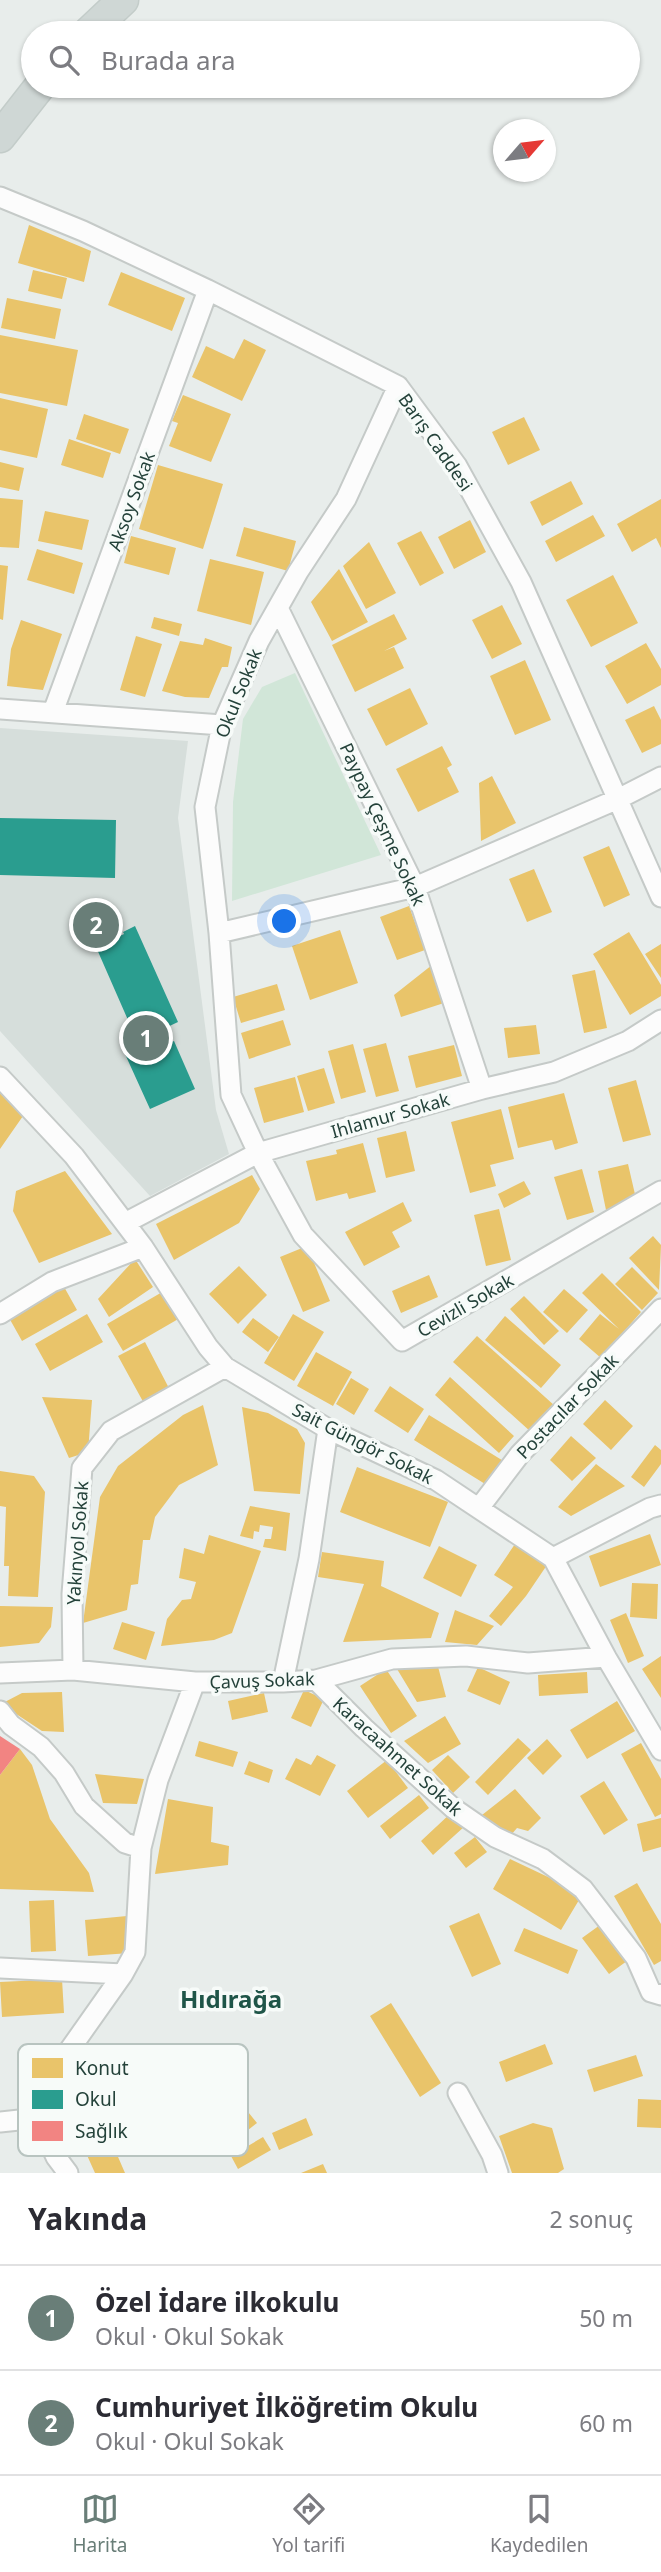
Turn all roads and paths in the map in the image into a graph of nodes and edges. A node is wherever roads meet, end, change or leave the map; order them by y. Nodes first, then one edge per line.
1 (123, 0) edge
2 (101, 21) edge
3 (31, 98) edge
4 (0, 137) edge
5 (0, 197) edge
6 (208, 290) junction
7 (398, 386) junction
8 (278, 608) junction
9 (0, 709) edge
10 (53, 712) junction
11 (222, 725) junction
12 (661, 777) edge
13 (618, 799) junction
14 (415, 887) junction
15 (661, 897) edge
16 (219, 933) junction
17 (661, 1020) edge
18 (0, 1077) edge
19 (482, 1089) junction
20 (258, 1153) junction
21 (661, 1191) edge
22 (125, 1223) junction
23 (143, 1247) junction
24 (661, 1309) edge
25 (0, 1314) edge
26 (225, 1367) junction
27 (328, 1429) junction
28 (657, 1503) edge
29 (479, 1508) junction
30 (553, 1558) junction
31 (606, 1657) junction
32 (73, 1670) junction
33 (0, 1672) edge
34 (316, 1680) junction
35 (195, 1682) junction
36 (283, 1682) junction
37 (0, 1711) edge
38 (661, 1750) edge
39 (141, 1848) junction
40 (0, 1968) edge
41 (123, 1974) junction
42 (661, 1995) edge
43 (74, 2044) edge
44 (458, 2093) dead end
45 (18, 2120) edge
46 (0, 2122) edge
47 (57, 2156) edge
48 (68, 2173) edge
49 (498, 2173) edge

1 - 2 main road
3 - 4 main road
5 - 6 street, Barış Caddesi
6 - 7 street, Barış Caddesi
6 - 10 street, Aksoy Sokak
7 - 8 street, Okul Sokak
7 - 13 street, Barış Caddesi
8 - 11 street, Okul Sokak
8 - 14 street, Paypay Çeşme Sokak
9 - 10 street
10 - 11 street
11 - 16 street, Okul Sokak
12 - 13 street
13 - 14 street
13 - 15 street, Barış Caddesi
14 - 16 street
14 - 19 street, Paypay Çeşme Sokak
16 - 20 street, Okul Sokak
17 - 19 street, Ihlamur Sokak
18 - 22 street, Sait Güngör Sokak
19 - 20 street, Ihlamur Sokak
20 - 21 street, Cevizli Sokak
20 - 22 street, Ihlamur Sokak
22 - 23 street, Sait Güngör Sokak
23 - 25 street
23 - 26 street, Sait Güngör Sokak
24 - 29 street, Postacılar Sokak
26 - 27 street, Sait Güngör Sokak
26 - 32 street, Yakınyol Sokak
27 - 29 street, Sait Güngör Sokak
27 - 36 street
28 - 30 street
29 - 30 street, Sait Güngör Sokak
30 - 31 street, Sait Güngör Sokak
31 - 34 street, Çavuş Sokak
31 - 38 street, Sait Güngör Sokak
32 - 33 street, Çavuş Sokak
32 - 35 street, Çavuş Sokak
34 - 36 street, Çavuş Sokak
34 - 42 street, Karacaahmet Sokak
35 - 36 street, Çavuş Sokak
35 - 39 street
37 - 39 street
39 - 41 street
40 - 41 street
41 - 43 street
44 - 49 street
45 - 46 street
47 - 48 street

